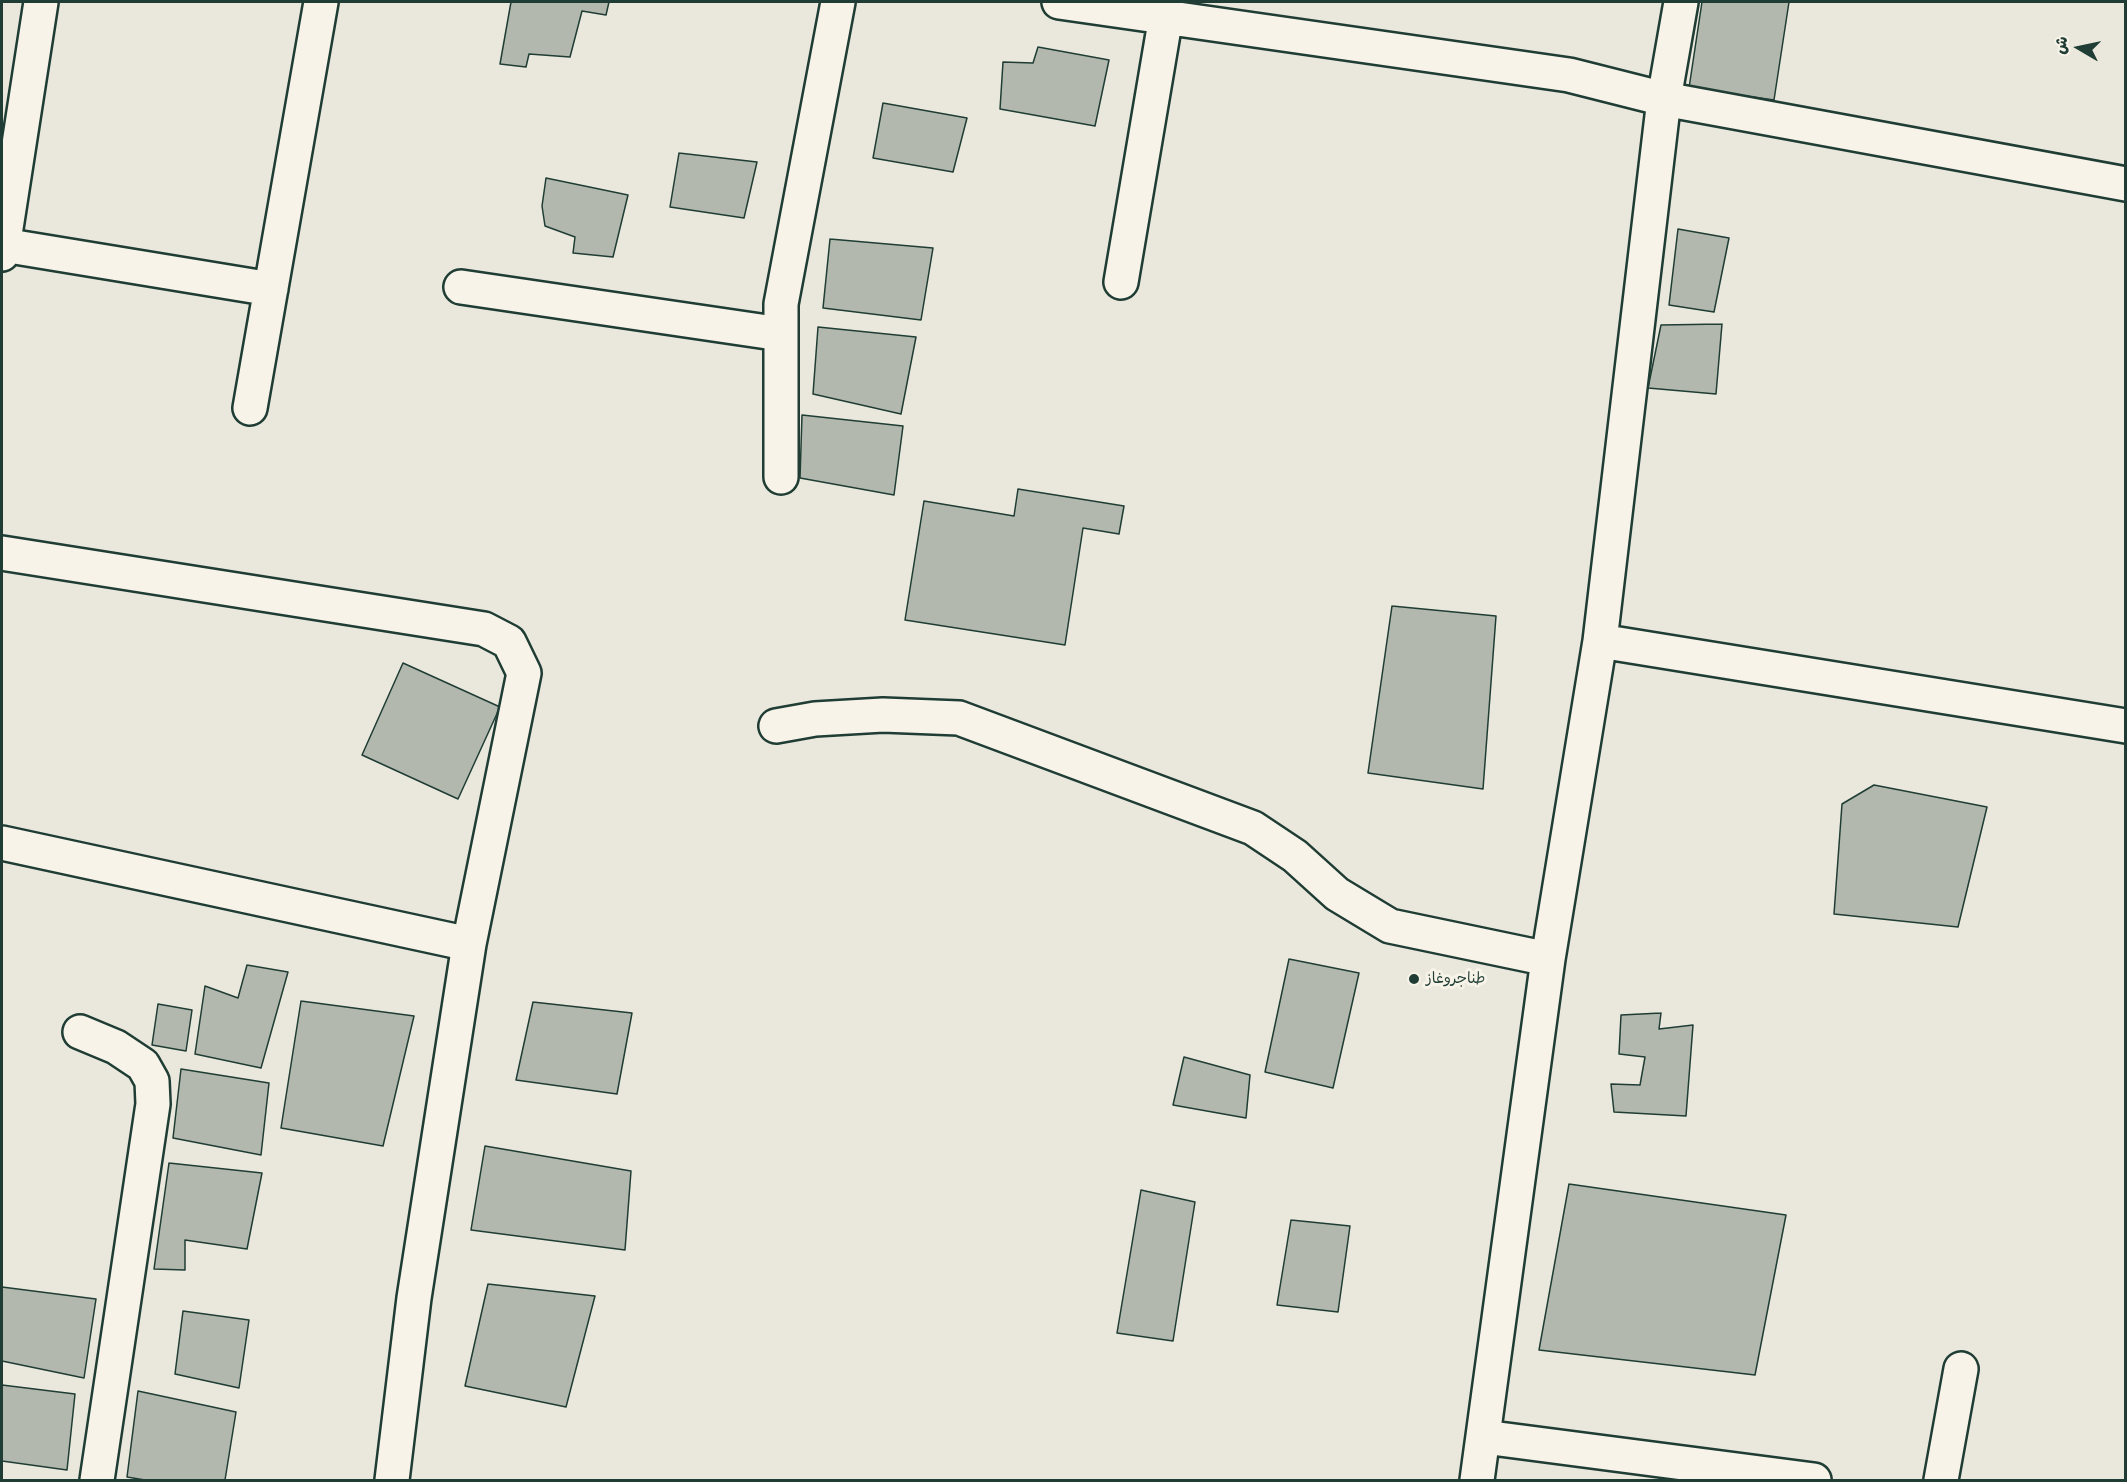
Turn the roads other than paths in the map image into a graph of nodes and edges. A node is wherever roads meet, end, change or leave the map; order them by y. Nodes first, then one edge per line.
1 (42, 2) edge
2 (321, 2) edge
3 (838, 2) edge
4 (1059, 2) edge
5 (1680, 2) edge
6 (1166, 16) junction
7 (1664, 99) junction
8 (2126, 184) edge
9 (2, 249) edge
10 (1120, 282) dead end
11 (460, 287) dead end
12 (271, 289) junction
13 (781, 334) junction
14 (250, 408) dead end
15 (781, 477) dead end
16 (2, 553) edge
17 (1600, 641) junction
18 (776, 726) dead end
19 (2126, 726) edge
20 (2, 843) edge
21 (469, 944) junction
22 (1548, 959) junction
23 (80, 1032) dead end
24 (1961, 1369) dead end
25 (1484, 1437) junction
26 (97, 1480) edge
27 (392, 1480) edge
28 (1478, 1480) edge
29 (1814, 1480) edge
30 (1941, 1480) edge

1 - 9 street
2 - 12 street
3 - 13 street
4 - 6 street
5 - 7 street
6 - 7 street
6 - 10 street
7 - 8 street
7 - 17 street
9 - 12 street
11 - 13 street
12 - 14 street
13 - 15 street
16 - 21 street
17 - 19 street
17 - 22 street
18 - 22 street
20 - 21 street
21 - 27 street
22 - 25 street
23 - 26 street
24 - 30 street
25 - 28 street
25 - 29 street

